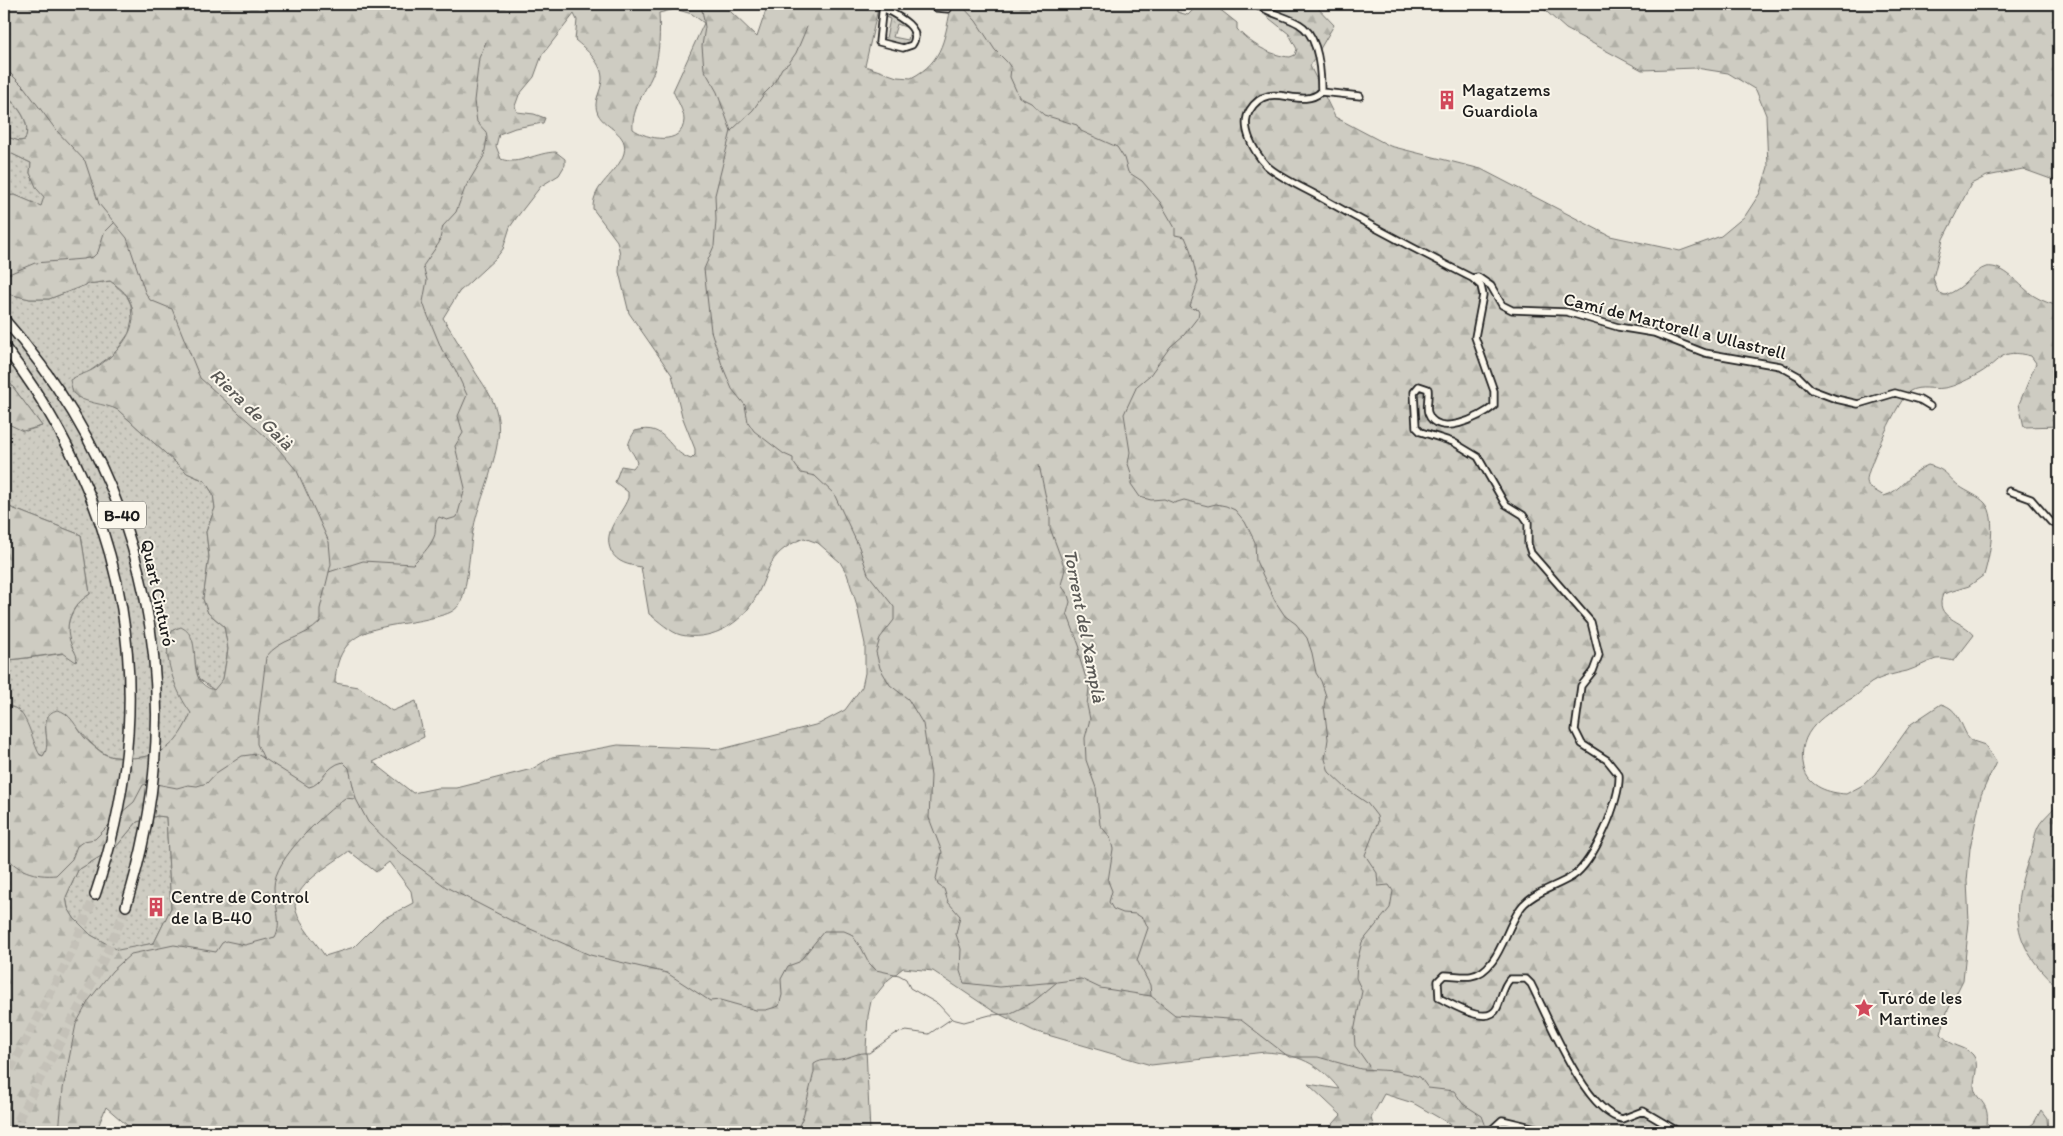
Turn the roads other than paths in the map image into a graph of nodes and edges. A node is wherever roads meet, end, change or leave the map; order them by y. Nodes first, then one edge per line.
1 (929, 4) edge
2 (1257, 4) edge
3 (883, 6) edge
4 (948, 9) dead end
5 (1321, 92) junction
6 (1360, 96) dead end
7 (1472, 278) junction
8 (4, 319) edge
9 (4, 346) edge
10 (1930, 406) dead end
11 (2008, 491) dead end
12 (2059, 526) edge
13 (95, 895) tunnel mouth
14 (126, 906) tunnel mouth
15 (1489, 1132) edge
16 (1553, 1132) edge
17 (1679, 1132) edge

1 - 4 street
2 - 5 street
3 - 3 street
5 - 6 street, Camí de Martorell a Ullastrell
5 - 7 street, Camí de Martorell a Ullastrell
7 - 10 street, Camí de Martorell a Ullastrell
7 - 17 street
8 - 14 highway, Quart Cinturó / B-40
9 - 13 highway, B-40
11 - 12 street
15 - 16 street

